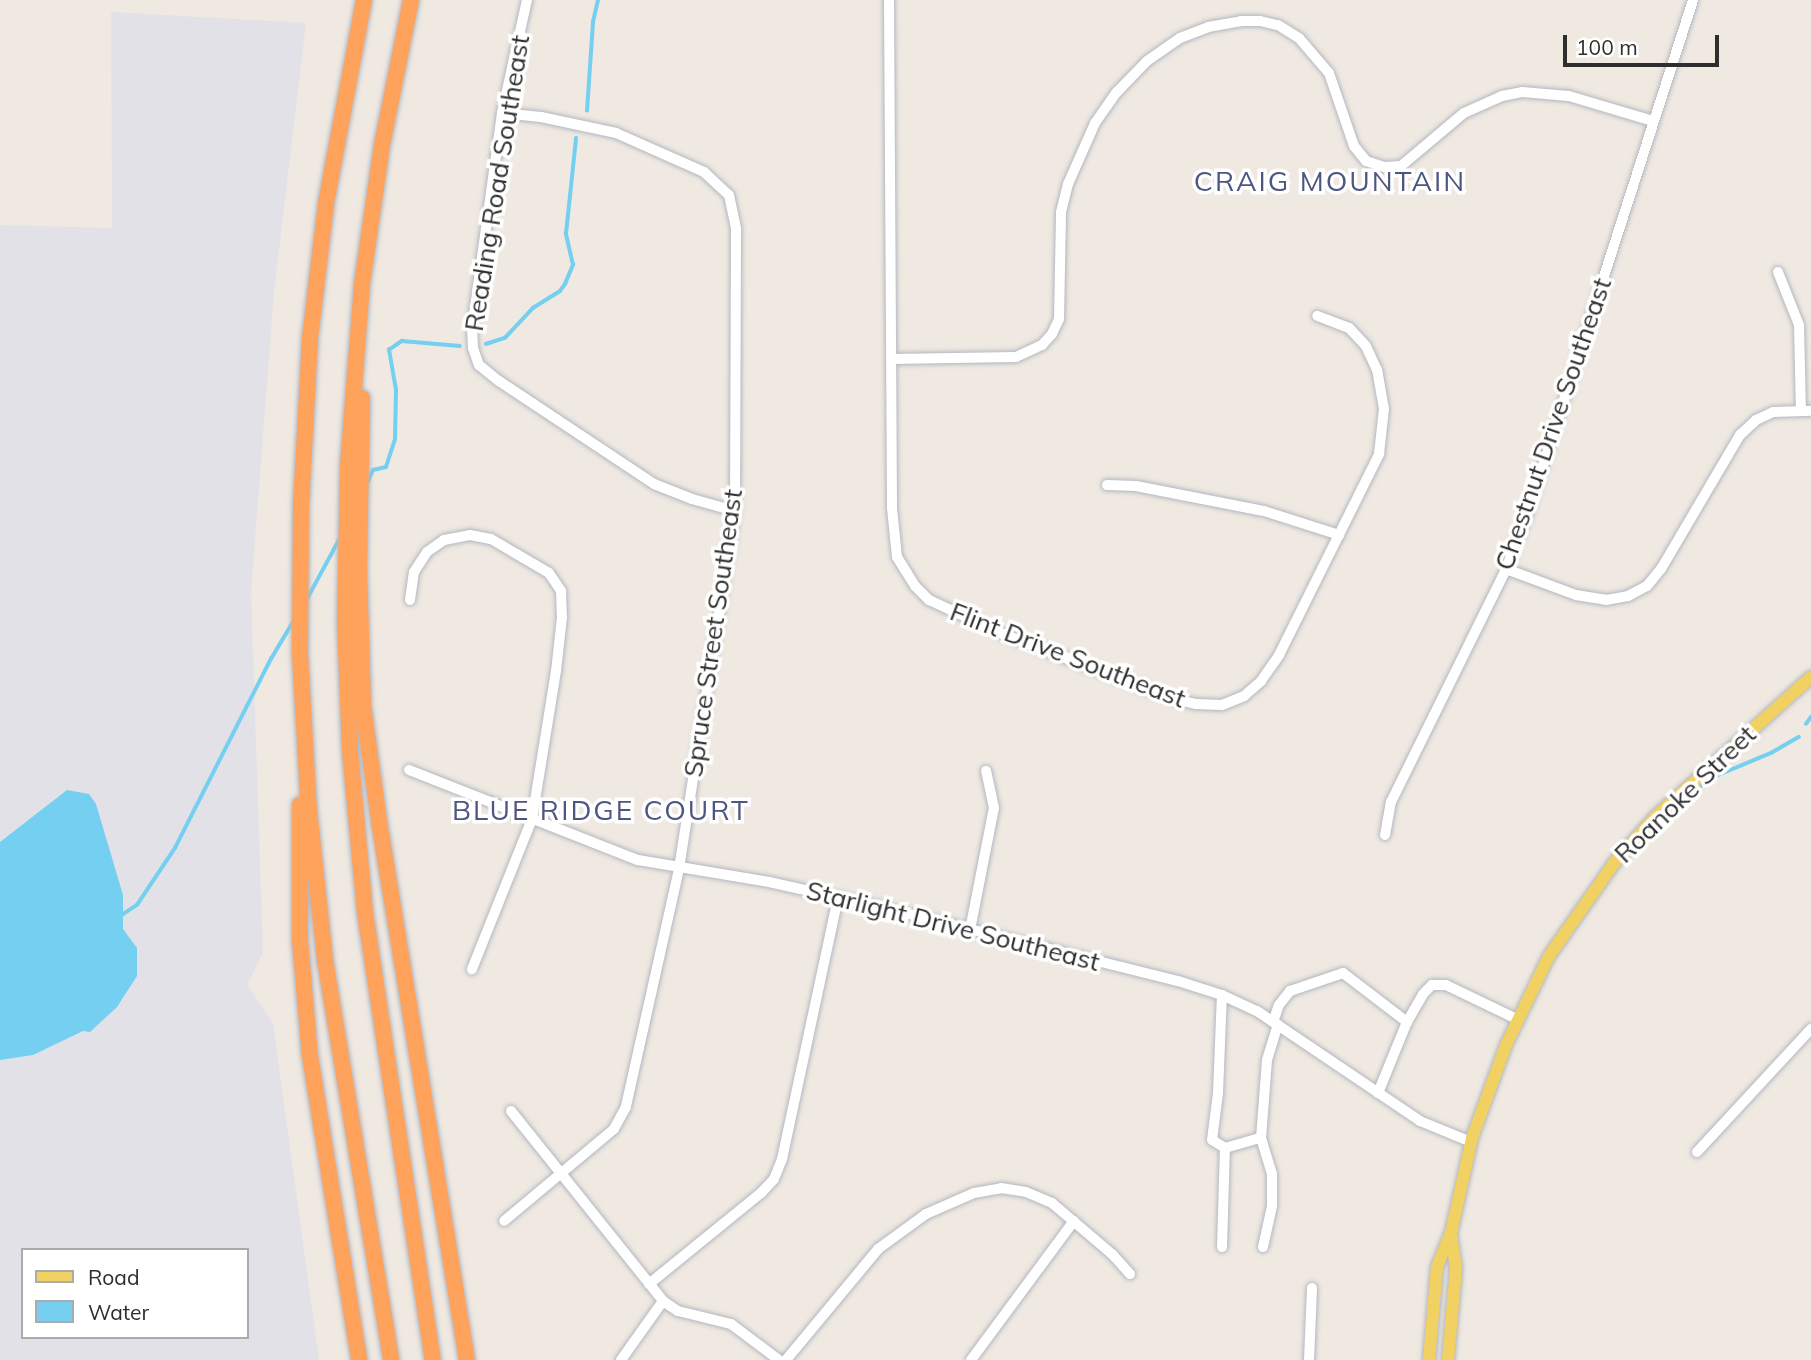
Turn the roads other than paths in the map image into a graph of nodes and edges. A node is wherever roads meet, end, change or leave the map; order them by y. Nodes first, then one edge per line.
1 (364, 0) edge
2 (411, 0) edge
3 (527, 0) edge
4 (889, 0) edge
5 (1693, 0) edge
6 (502, 113) junction
7 (1653, 121) junction
8 (1778, 272) dead end
9 (362, 284) junction
10 (1317, 316) dead end
11 (891, 359) junction
12 (1806, 411) edge
13 (1107, 485) dead end
14 (735, 512) junction
15 (1339, 535) junction
16 (1506, 569) junction
17 (410, 600) dead end
18 (1811, 677) edge
19 (302, 729) junction
20 (409, 770) dead end
21 (986, 771) dead end
22 (532, 819) junction
23 (1385, 835) dead end
24 (679, 869) junction
25 (838, 897) junction
26 (970, 930) junction
27 (472, 969) dead end
28 (1222, 995) junction
29 (1517, 1019) junction
30 (1407, 1022) junction
31 (1275, 1023) junction
32 (1811, 1029) edge
33 (1378, 1093) junction
34 (511, 1111) dead end
35 (1261, 1138) junction
36 (1471, 1142) junction
37 (1225, 1148) junction
38 (1697, 1152) dead end
39 (559, 1174) junction
40 (504, 1221) dead end
41 (1074, 1221) junction
42 (1451, 1233) junction
43 (1222, 1247) dead end
44 (1263, 1247) dead end
45 (1130, 1274) dead end
46 (649, 1284) junction
47 (1312, 1288) dead end
48 (663, 1301) junction
49 (359, 1360) edge
50 (391, 1360) edge
51 (433, 1360) edge
52 (467, 1360) edge
53 (621, 1360) edge
54 (779, 1360) edge
55 (786, 1360) edge
56 (971, 1360) edge
57 (1309, 1360) edge
58 (1429, 1360) edge
59 (1448, 1360) edge

1 - 19 highway
2 - 9 highway
3 - 6 street, Reading Road Southeast
4 - 11 street, Flint Drive Southeast
5 - 7 street, Chestnut Drive Southeast
6 - 14 street, Reading Road Southeast
6 - 14 street, Spruce Street Southeast
7 - 11 street
7 - 16 street, Chestnut Drive Southeast
8 - 12 street
9 - 51 highway
9 - 52 highway
10 - 15 street, Flint Drive Southeast
11 - 15 street, Flint Drive Southeast
12 - 16 street
13 - 15 street
14 - 24 street, Spruce Street Southeast
16 - 23 street, Chestnut Drive Southeast
17 - 22 street
18 - 29 main road, Roanoke Street
19 - 49 highway
19 - 50 highway
20 - 22 street, Starlight Drive Southeast
21 - 26 street
22 - 24 street, Starlight Drive Southeast
22 - 27 street
24 - 25 street, Starlight Drive Southeast
24 - 39 street, Spruce Street Southeast
25 - 26 street, Starlight Drive Southeast
25 - 46 street
26 - 28 street, Starlight Drive Southeast
28 - 31 street, Starlight Drive Southeast
28 - 37 street
29 - 30 street
29 - 36 main road, Roanoke Street
30 - 31 street
30 - 33 street
31 - 33 street, Starlight Drive Southeast
31 - 35 street
32 - 38 street
33 - 36 street, Starlight Drive Southeast
34 - 39 street
35 - 37 street
35 - 44 street
36 - 42 main road, Roanoke Street
37 - 43 street
39 - 40 street, Spruce Street Southeast
39 - 46 street
41 - 45 street
41 - 55 street
41 - 56 street
42 - 58 main road, Roanoke Street
42 - 59 main road, Roanoke Street
46 - 48 street
47 - 57 street
48 - 53 street
48 - 54 street

